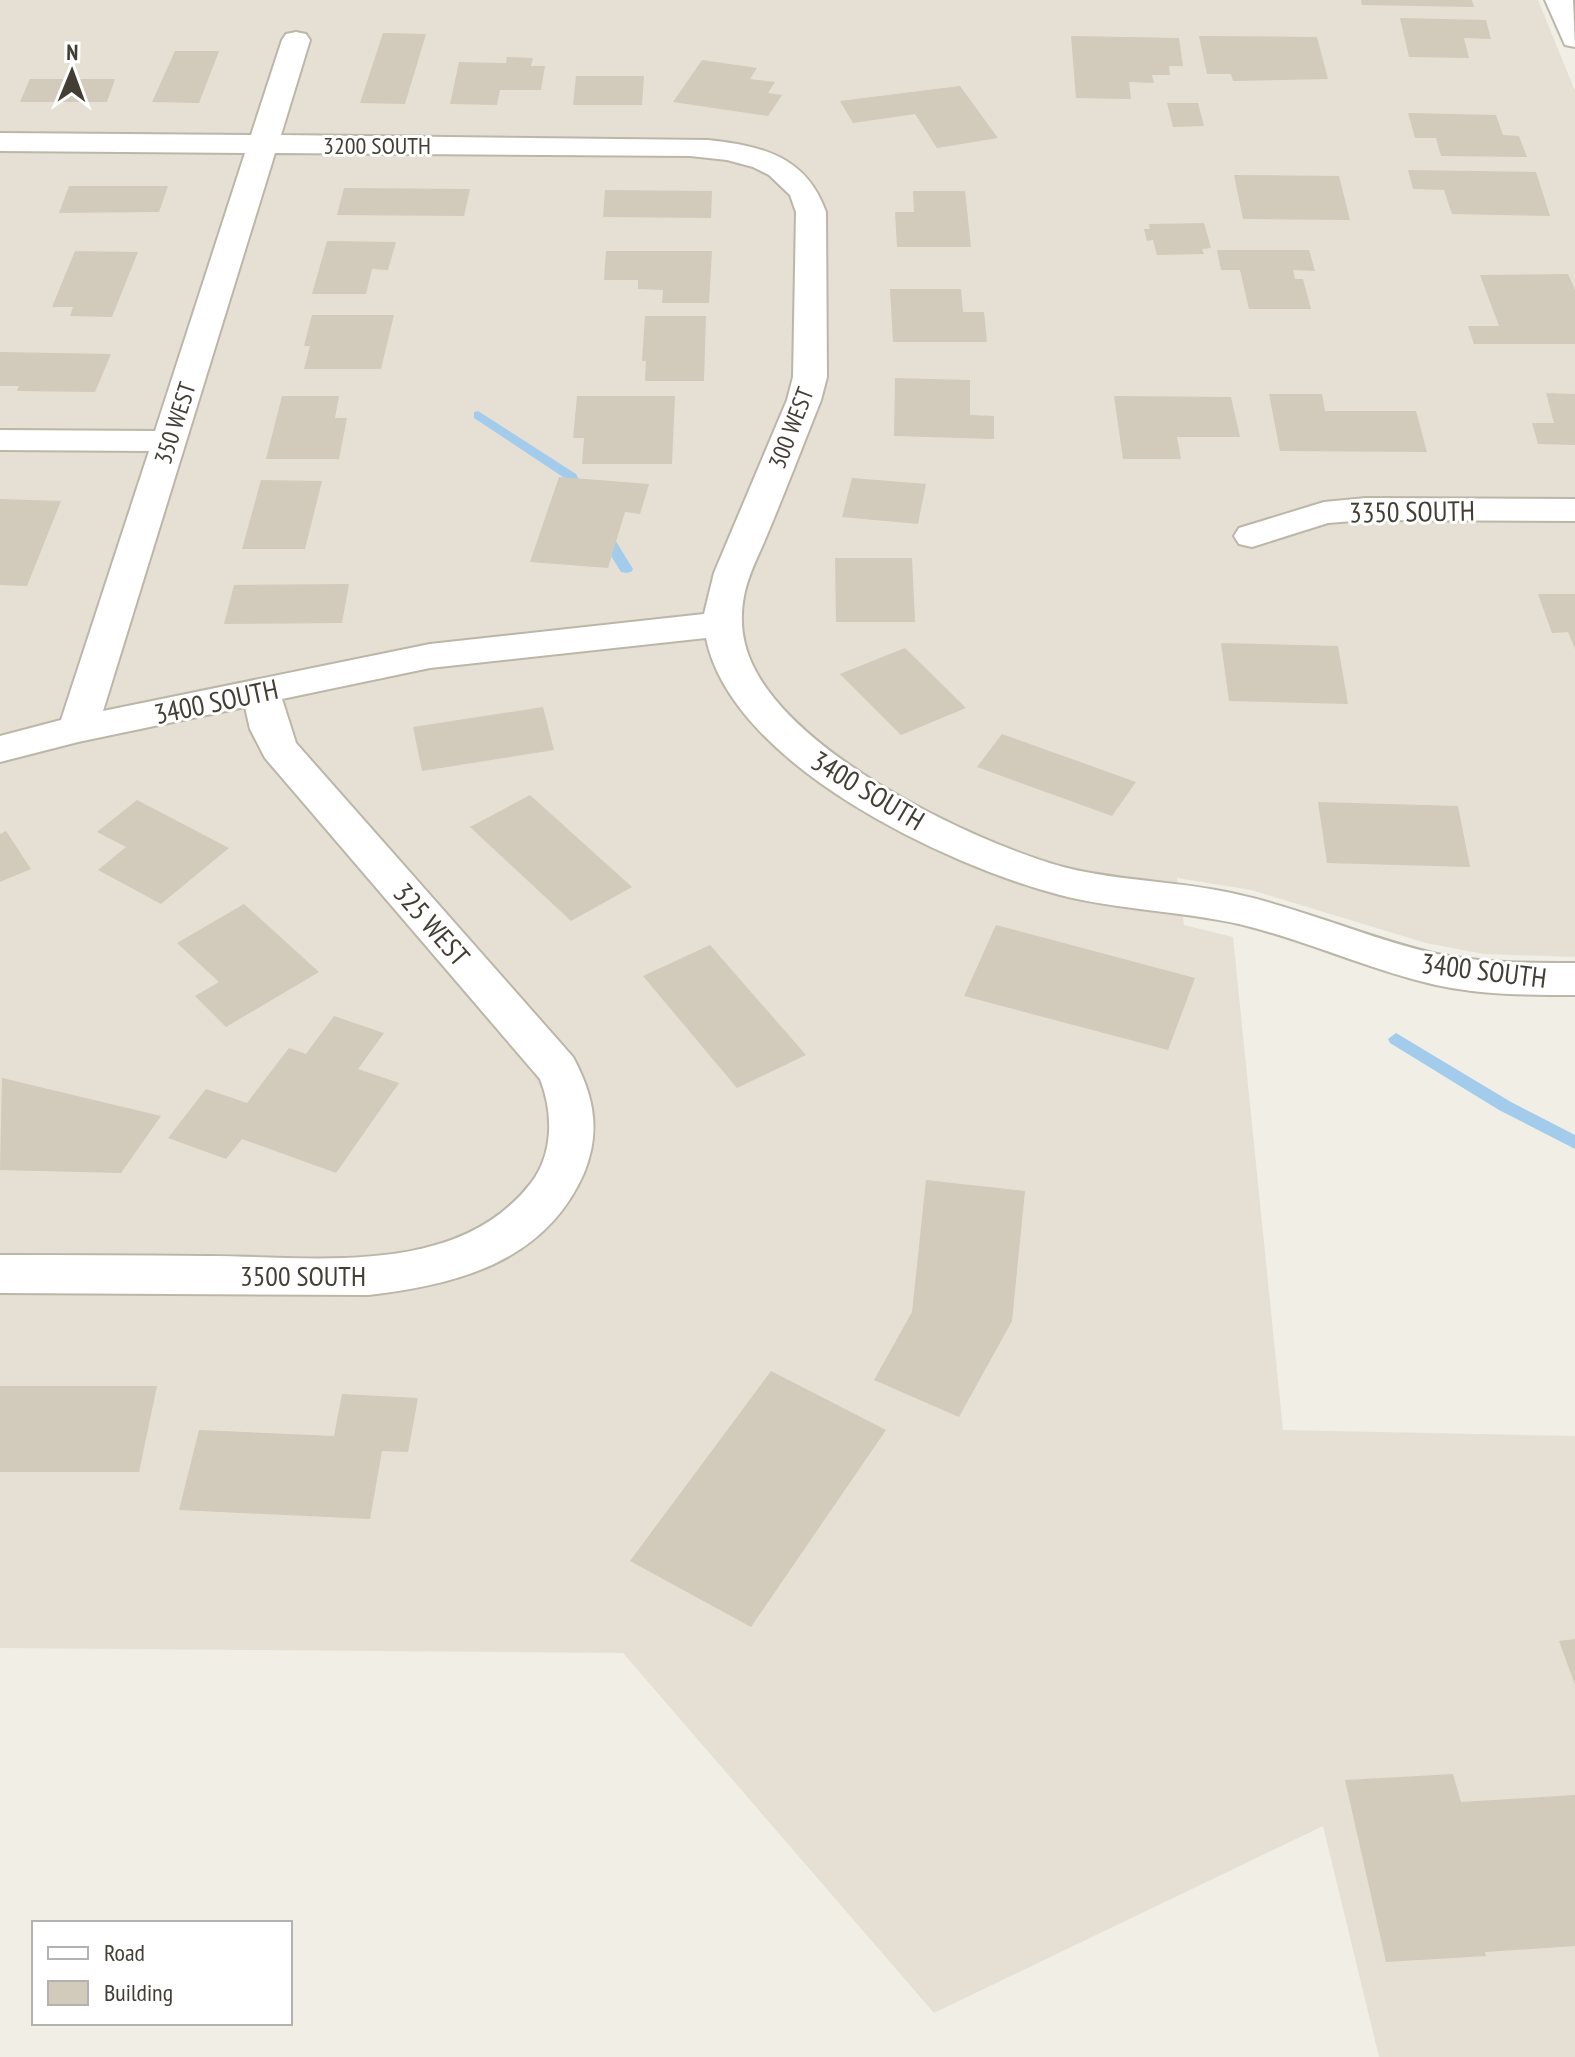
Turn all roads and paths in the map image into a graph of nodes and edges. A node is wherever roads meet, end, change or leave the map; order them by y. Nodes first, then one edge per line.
1 (1559, 0) edge
2 (1575, 39) edge
3 (296, 40) dead end
4 (0, 142) edge
5 (263, 144) junction
6 (753, 157) joint
7 (0, 440) edge
8 (169, 441) junction
9 (1575, 510) edge
10 (1252, 536) dead end
11 (723, 624) junction
12 (261, 692) junction
13 (78, 729) junction
14 (0, 749) edge
15 (1575, 979) edge
16 (564, 1166) joint
17 (0, 1274) edge

1 - 2 street
3 - 5 street, 350 WEST
4 - 5 street, 3200 SOUTH
5 - 6 street, 3200 SOUTH
5 - 8 street, 350 WEST
6 - 11 street, 300 WEST
7 - 8 street
8 - 13 street, 350 WEST
9 - 10 street, 3350 SOUTH
11 - 12 street, 3400 SOUTH
11 - 15 street, 3400 SOUTH
12 - 13 street, 3400 SOUTH
12 - 16 street, 325 WEST
13 - 14 street
16 - 17 street, 3500 SOUTH

